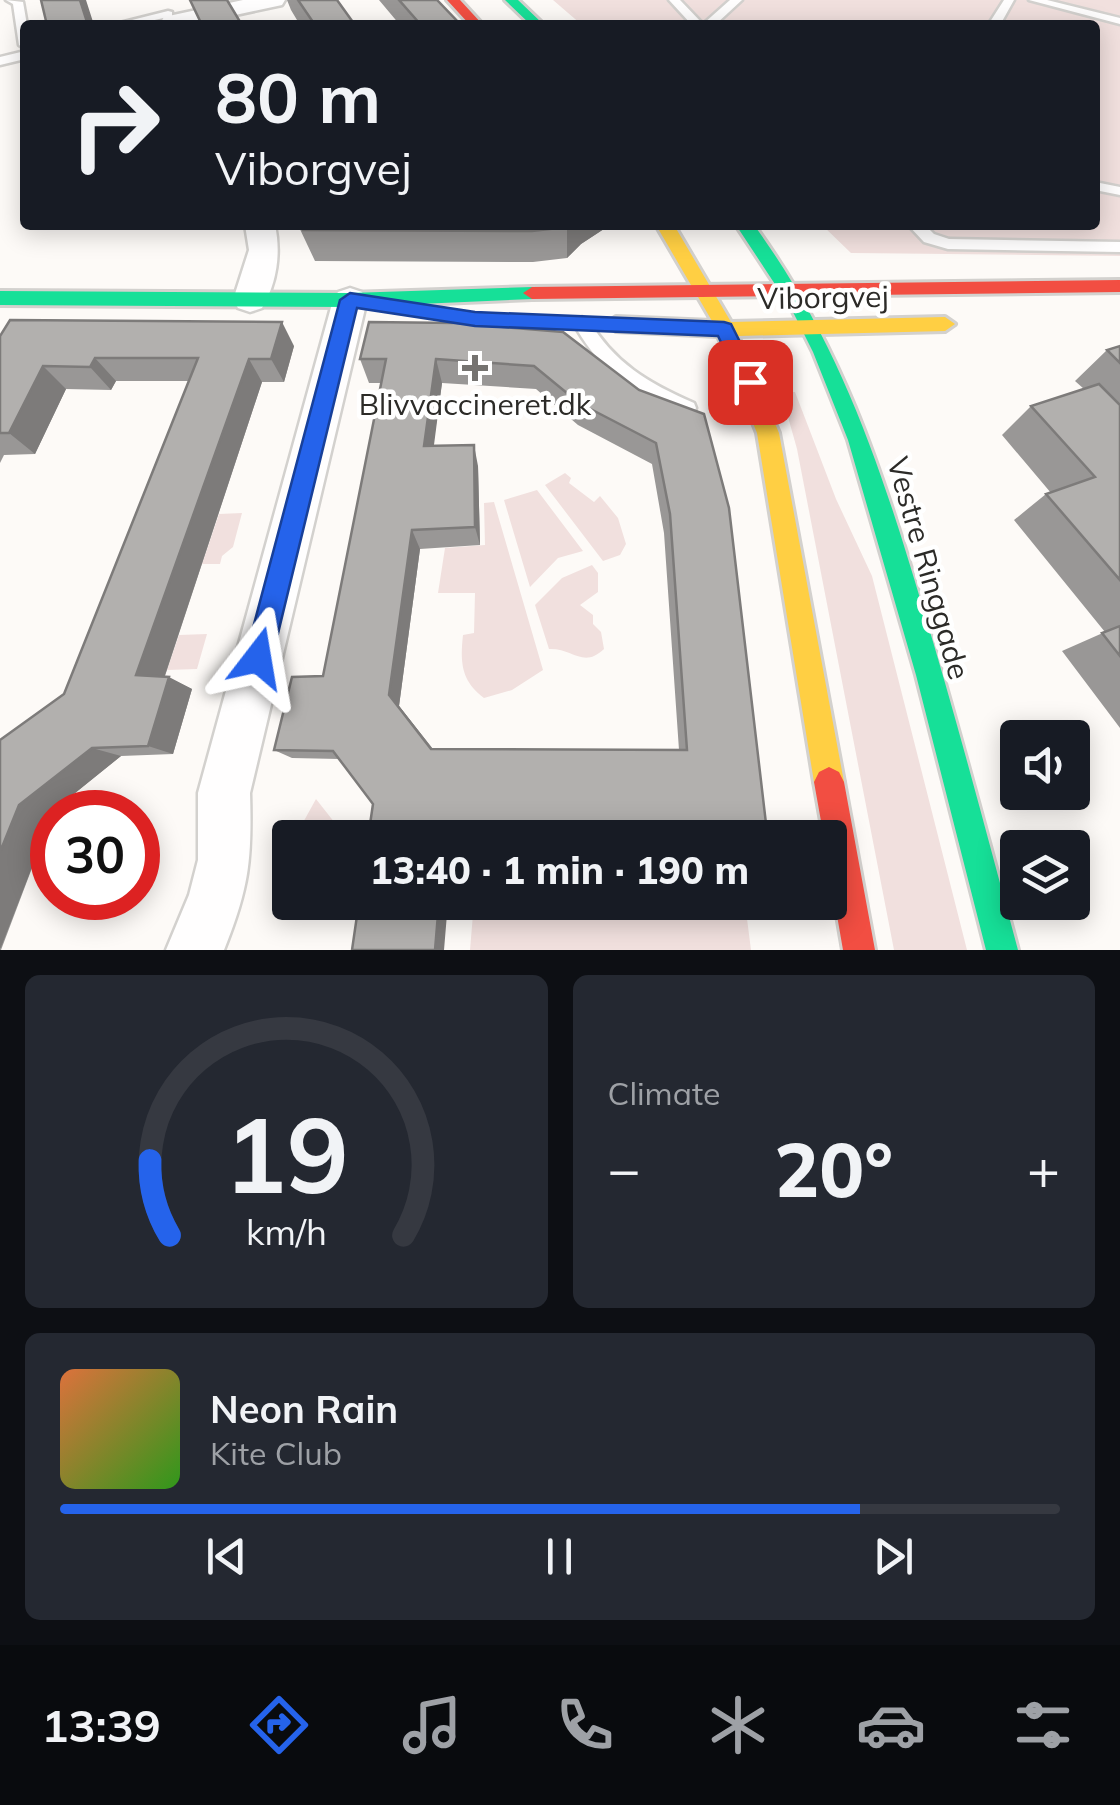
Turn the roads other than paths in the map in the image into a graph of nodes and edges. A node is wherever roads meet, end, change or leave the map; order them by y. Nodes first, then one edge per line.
1 (11, 0) edge
2 (195, 0) edge
3 (453, 0) edge
4 (512, 0) edge
5 (674, 0) edge
6 (737, 0) edge
7 (1034, 0) edge
8 (261, 1) edge
9 (1059, 7) edge
10 (168, 14) edge
11 (21, 20) edge
12 (141, 20) edge
13 (472, 20) edge
14 (533, 20) edge
15 (693, 20) edge
16 (714, 20) edge
17 (1120, 21) edge
18 (261, 230) edge
19 (668, 230) edge
20 (749, 230) edge
21 (921, 230) edge
22 (1120, 246) edge
23 (1120, 286) edge
24 (793, 288) junction
25 (703, 289) junction
26 (0, 298) edge
27 (250, 300) junction
28 (350, 300) junction
29 (475, 319) dead end
30 (573, 323) joint
31 (968, 324) dead end
32 (816, 328) junction
33 (724, 329) junction
34 (687, 408) edge
35 (195, 950) edge
36 (859, 950) edge
37 (1002, 950) edge

1 - 11 lane
2 - 10 street
3 - 13 street
4 - 14 street
5 - 15 lane
6 - 16 lane
7 - 9 lane
8 - 10 street
9 - 17 lane
10 - 12 lane
18 - 27 street
19 - 25 street
20 - 24 street, Vestre Ringgade
21 - 22 lane
23 - 24 street, Viborgvej
24 - 25 street, Viborgvej
24 - 32 street, Vestre Ringgade
25 - 28 street, Viborgvej
25 - 33 street
26 - 27 street, Viborgvej
27 - 28 street, Viborgvej
28 - 29 street, Viborgvej
28 - 35 street
30 - 33 street, Viborgvej
30 - 34 lane
31 - 32 street, Viborgvej
32 - 33 street, Viborgvej
32 - 37 street, Vestre Ringgade
33 - 36 street

